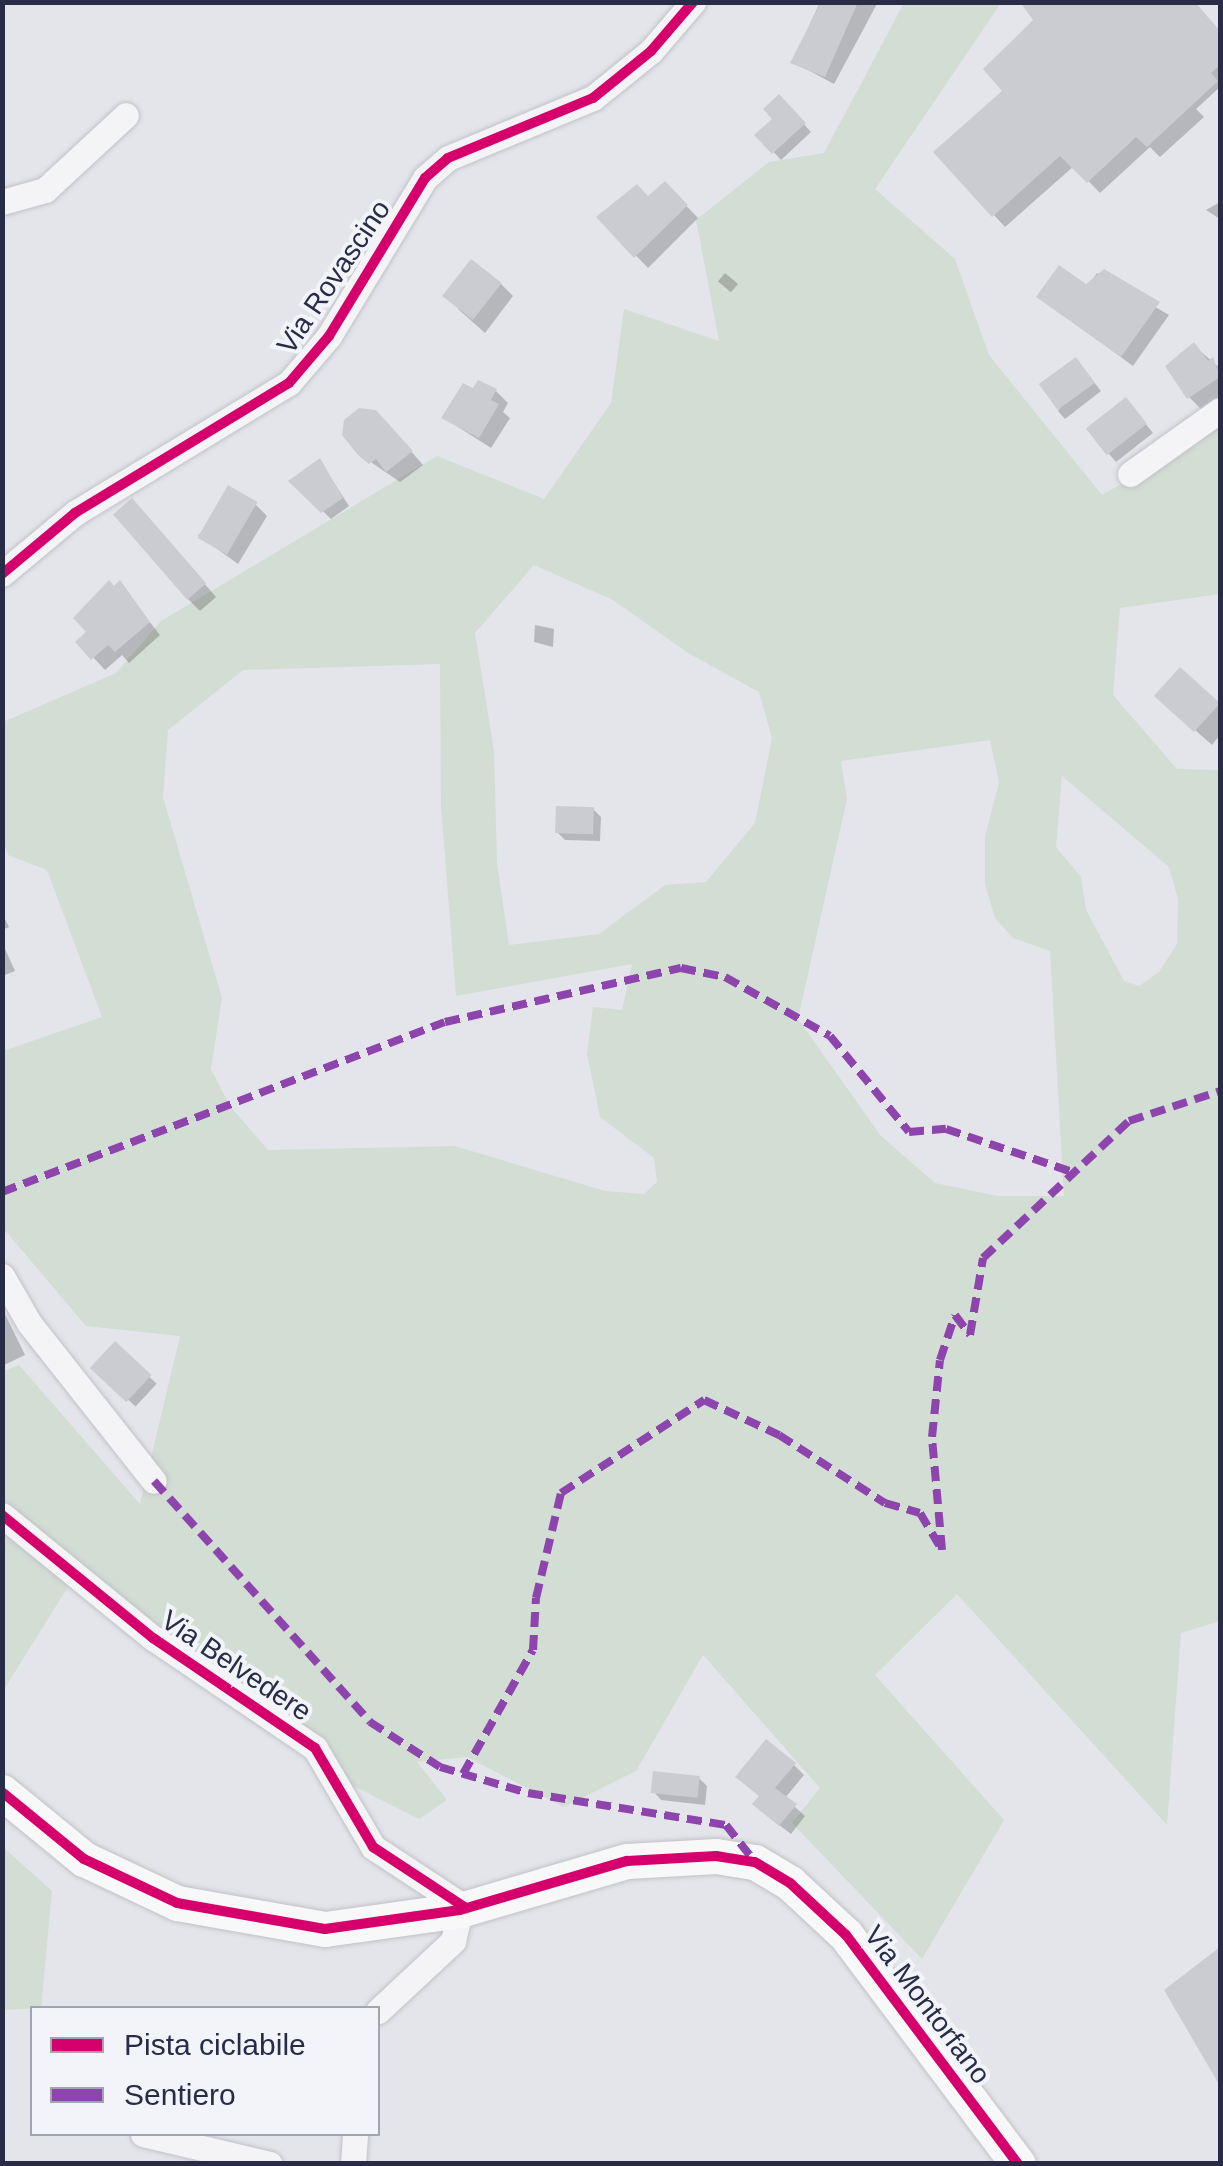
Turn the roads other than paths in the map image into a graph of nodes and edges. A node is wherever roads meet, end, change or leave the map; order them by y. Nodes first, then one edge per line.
1 (693, 2) edge
2 (126, 115) dead end
3 (2, 202) edge
4 (1220, 410) edge
5 (1130, 474) dead end
6 (2, 574) edge
7 (2, 1276) edge
8 (154, 1481) dead end
9 (2, 1515) edge
10 (2, 1792) edge
11 (463, 1909) junction
12 (380, 2009) edge
13 (151, 2136) edge
14 (355, 2136) edge
15 (270, 2164) edge
16 (353, 2164) edge
17 (1018, 2164) edge

1 - 6 street, Via Rovascino
2 - 3 street
4 - 5 street
7 - 8 street
9 - 11 street, Via Belvedere
10 - 11 street, Via Montorfano
11 - 12 street
11 - 17 street, Via Montorfano
13 - 15 street
14 - 16 street

